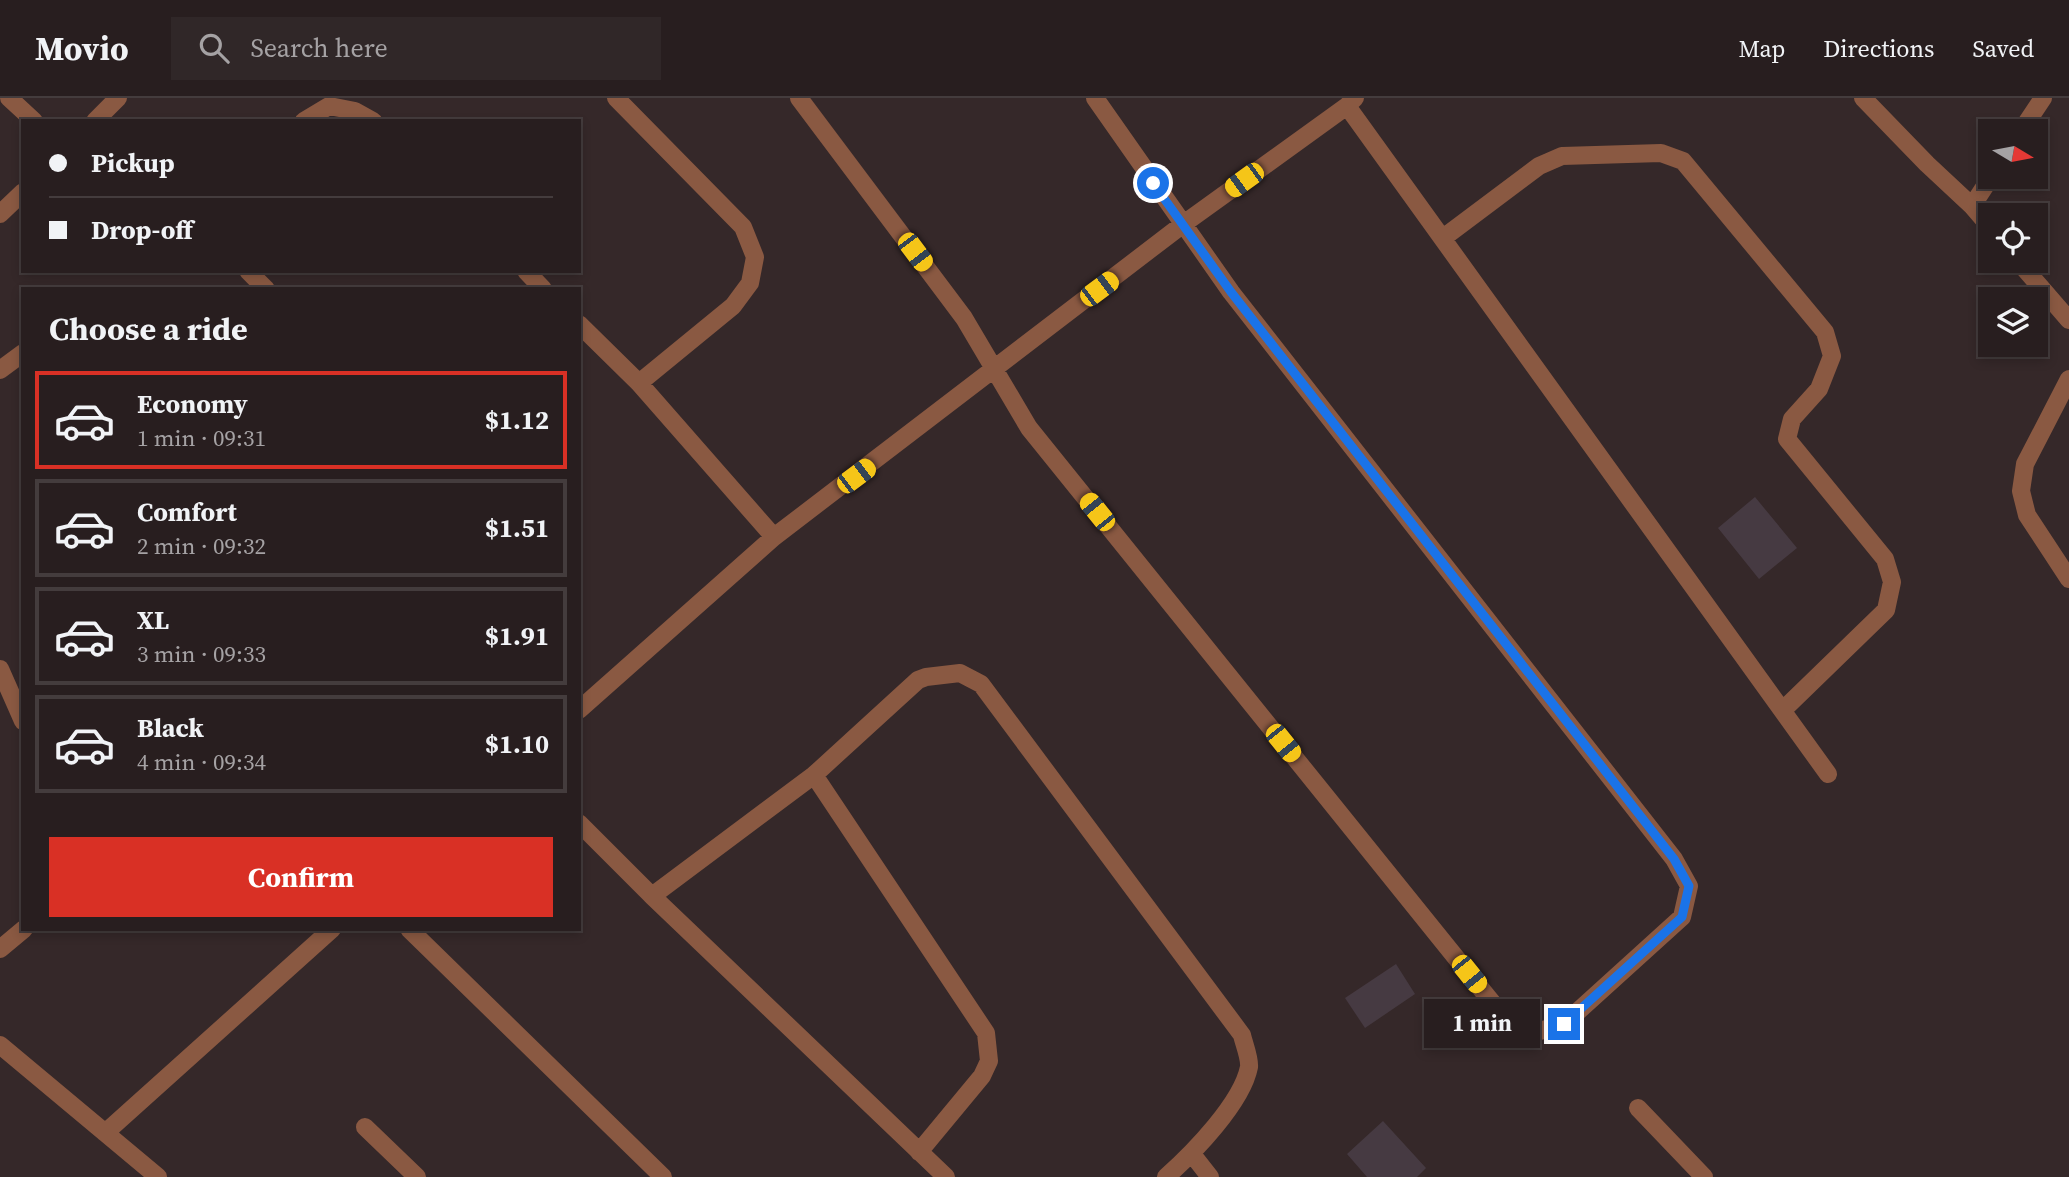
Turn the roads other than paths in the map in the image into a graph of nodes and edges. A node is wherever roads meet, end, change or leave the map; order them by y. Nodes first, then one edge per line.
1 (9, 98) edge
2 (118, 98) edge
3 (616, 98) edge
4 (799, 98) edge
5 (1095, 98) edge
6 (1863, 98) edge
7 (2043, 98) edge
8 (1351, 102) edge
9 (32, 119) edge
10 (97, 119) edge
11 (307, 119) edge
12 (369, 119) edge
13 (2029, 119) edge
14 (1983, 189) edge
15 (21, 194) edge
16 (1972, 206) junction
17 (1978, 213) edge
18 (0, 214) edge
19 (1182, 225) junction
20 (1443, 238) junction
21 (250, 273) edge
22 (528, 273) edge
23 (2028, 273) edge
24 (264, 287) edge
25 (541, 287) edge
26 (2069, 320) edge
27 (581, 326) edge
28 (21, 354) edge
29 (994, 369) junction
30 (0, 370) edge
31 (2069, 379) edge
32 (639, 383) junction
33 (774, 537) junction
34 (2069, 579) edge
35 (0, 669) edge
36 (21, 678) edge
37 (9, 688) junction
38 (581, 708) edge
39 (1783, 710) junction
40 (21, 717) edge
41 (1828, 774) dead end
42 (814, 775) junction
43 (581, 825) edge
44 (652, 896) junction
45 (22, 931) edge
46 (330, 931) edge
47 (411, 931) edge
48 (0, 949) edge
49 (0, 1045) edge
50 (1638, 1108) dead end
51 (365, 1127) dead end
52 (105, 1133) junction
53 (919, 1152) junction
54 (1192, 1154) junction
55 (158, 1177) edge
56 (417, 1177) edge
57 (663, 1177) edge
58 (946, 1177) edge
59 (1166, 1177) edge
60 (1210, 1177) edge
61 (1704, 1177) edge

1 - 9 street
2 - 10 street
3 - 32 street
4 - 29 street
5 - 19 street
6 - 16 street
7 - 13 street
8 - 19 street
8 - 20 street
11 - 12 street
14 - 16 street
15 - 18 street
16 - 17 street
19 - 29 street
19 - 29 street
20 - 39 street
20 - 39 street
21 - 24 street
22 - 25 street
23 - 26 street
27 - 32 street
28 - 30 street
29 - 33 street
31 - 34 street
32 - 33 street
33 - 38 street
35 - 37 street
36 - 37 street
37 - 40 street
39 - 41 street
42 - 44 street
42 - 53 street
42 - 54 street
43 - 44 street
44 - 53 street
45 - 48 street
46 - 52 street
47 - 57 street
49 - 52 street
50 - 61 street
51 - 56 street
52 - 55 street
53 - 58 street
54 - 59 street
54 - 60 street

